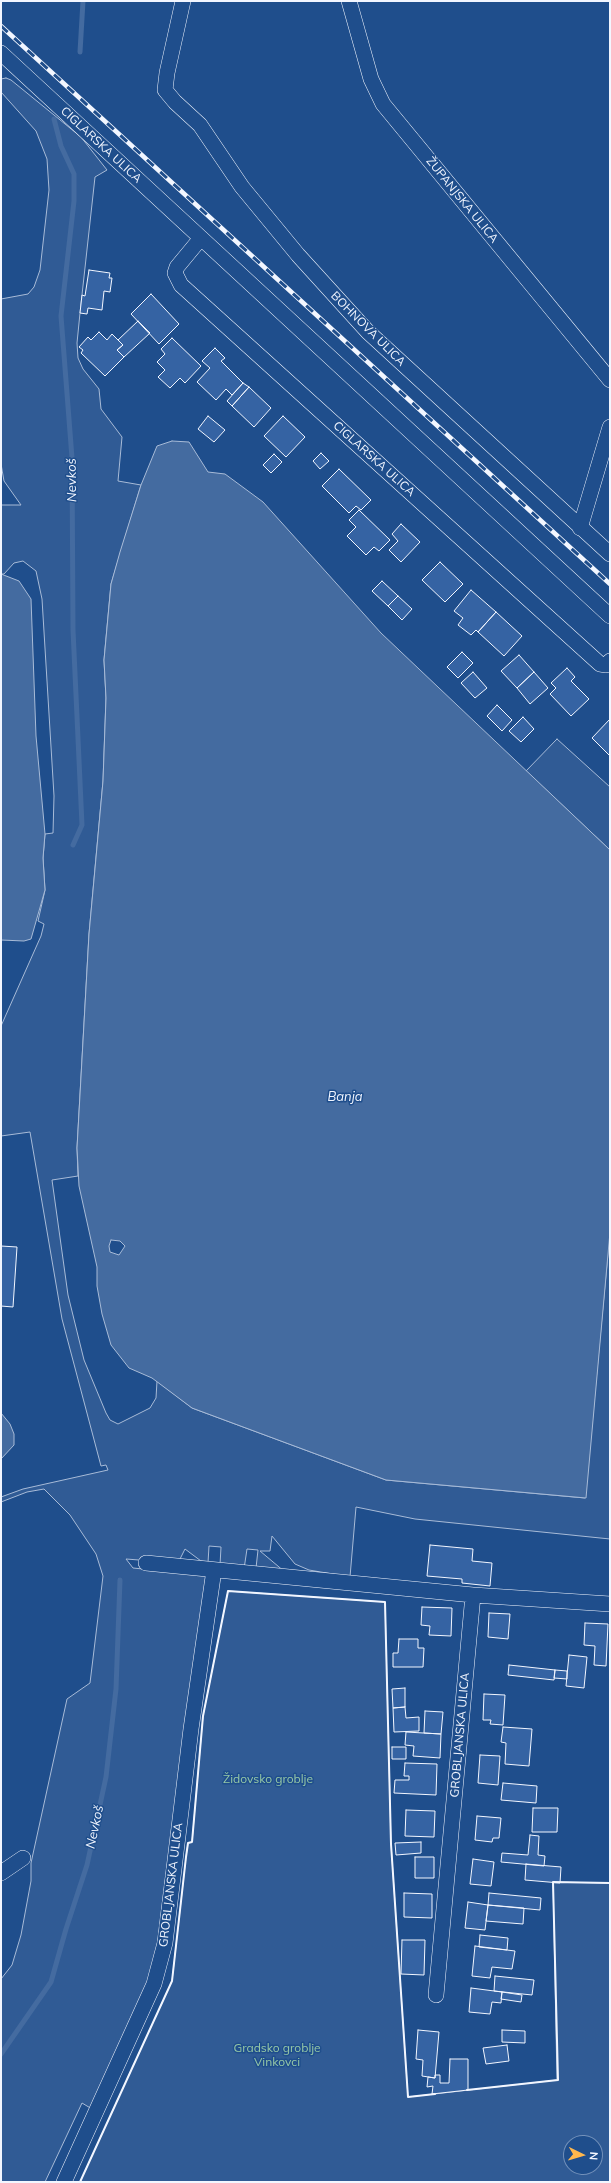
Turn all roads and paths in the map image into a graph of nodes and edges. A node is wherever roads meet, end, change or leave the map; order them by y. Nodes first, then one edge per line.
1 (183, 1) edge
2 (349, 1) edge
3 (1, 53) edge
4 (201, 238) junction
5 (610, 380) edge
6 (610, 426) edge
7 (580, 528) junction
8 (610, 554) edge
9 (610, 616) edge
10 (610, 661) edge
11 (146, 1563) dead end
12 (214, 1570) junction
13 (473, 1595) junction
14 (610, 1604) edge
15 (23, 1858) dead end
16 (1, 1873) edge
17 (436, 1995) dead end
18 (64, 2182) edge

1 - 7 street, BOHNOVA ULICA
2 - 5 street, ŽUPANJSKA ULICA
3 - 4 street, CIGLARSKA ULICA
4 - 9 street, CIGLARSKA ULICA
4 - 10 street, CIGLARSKA ULICA
6 - 7 street
7 - 8 street, BOHNOVA ULICA
11 - 12 street
12 - 13 street
12 - 18 street, GROBLJANSKA ULICA
13 - 14 street
13 - 17 street, GROBLJANSKA ULICA
15 - 16 street

